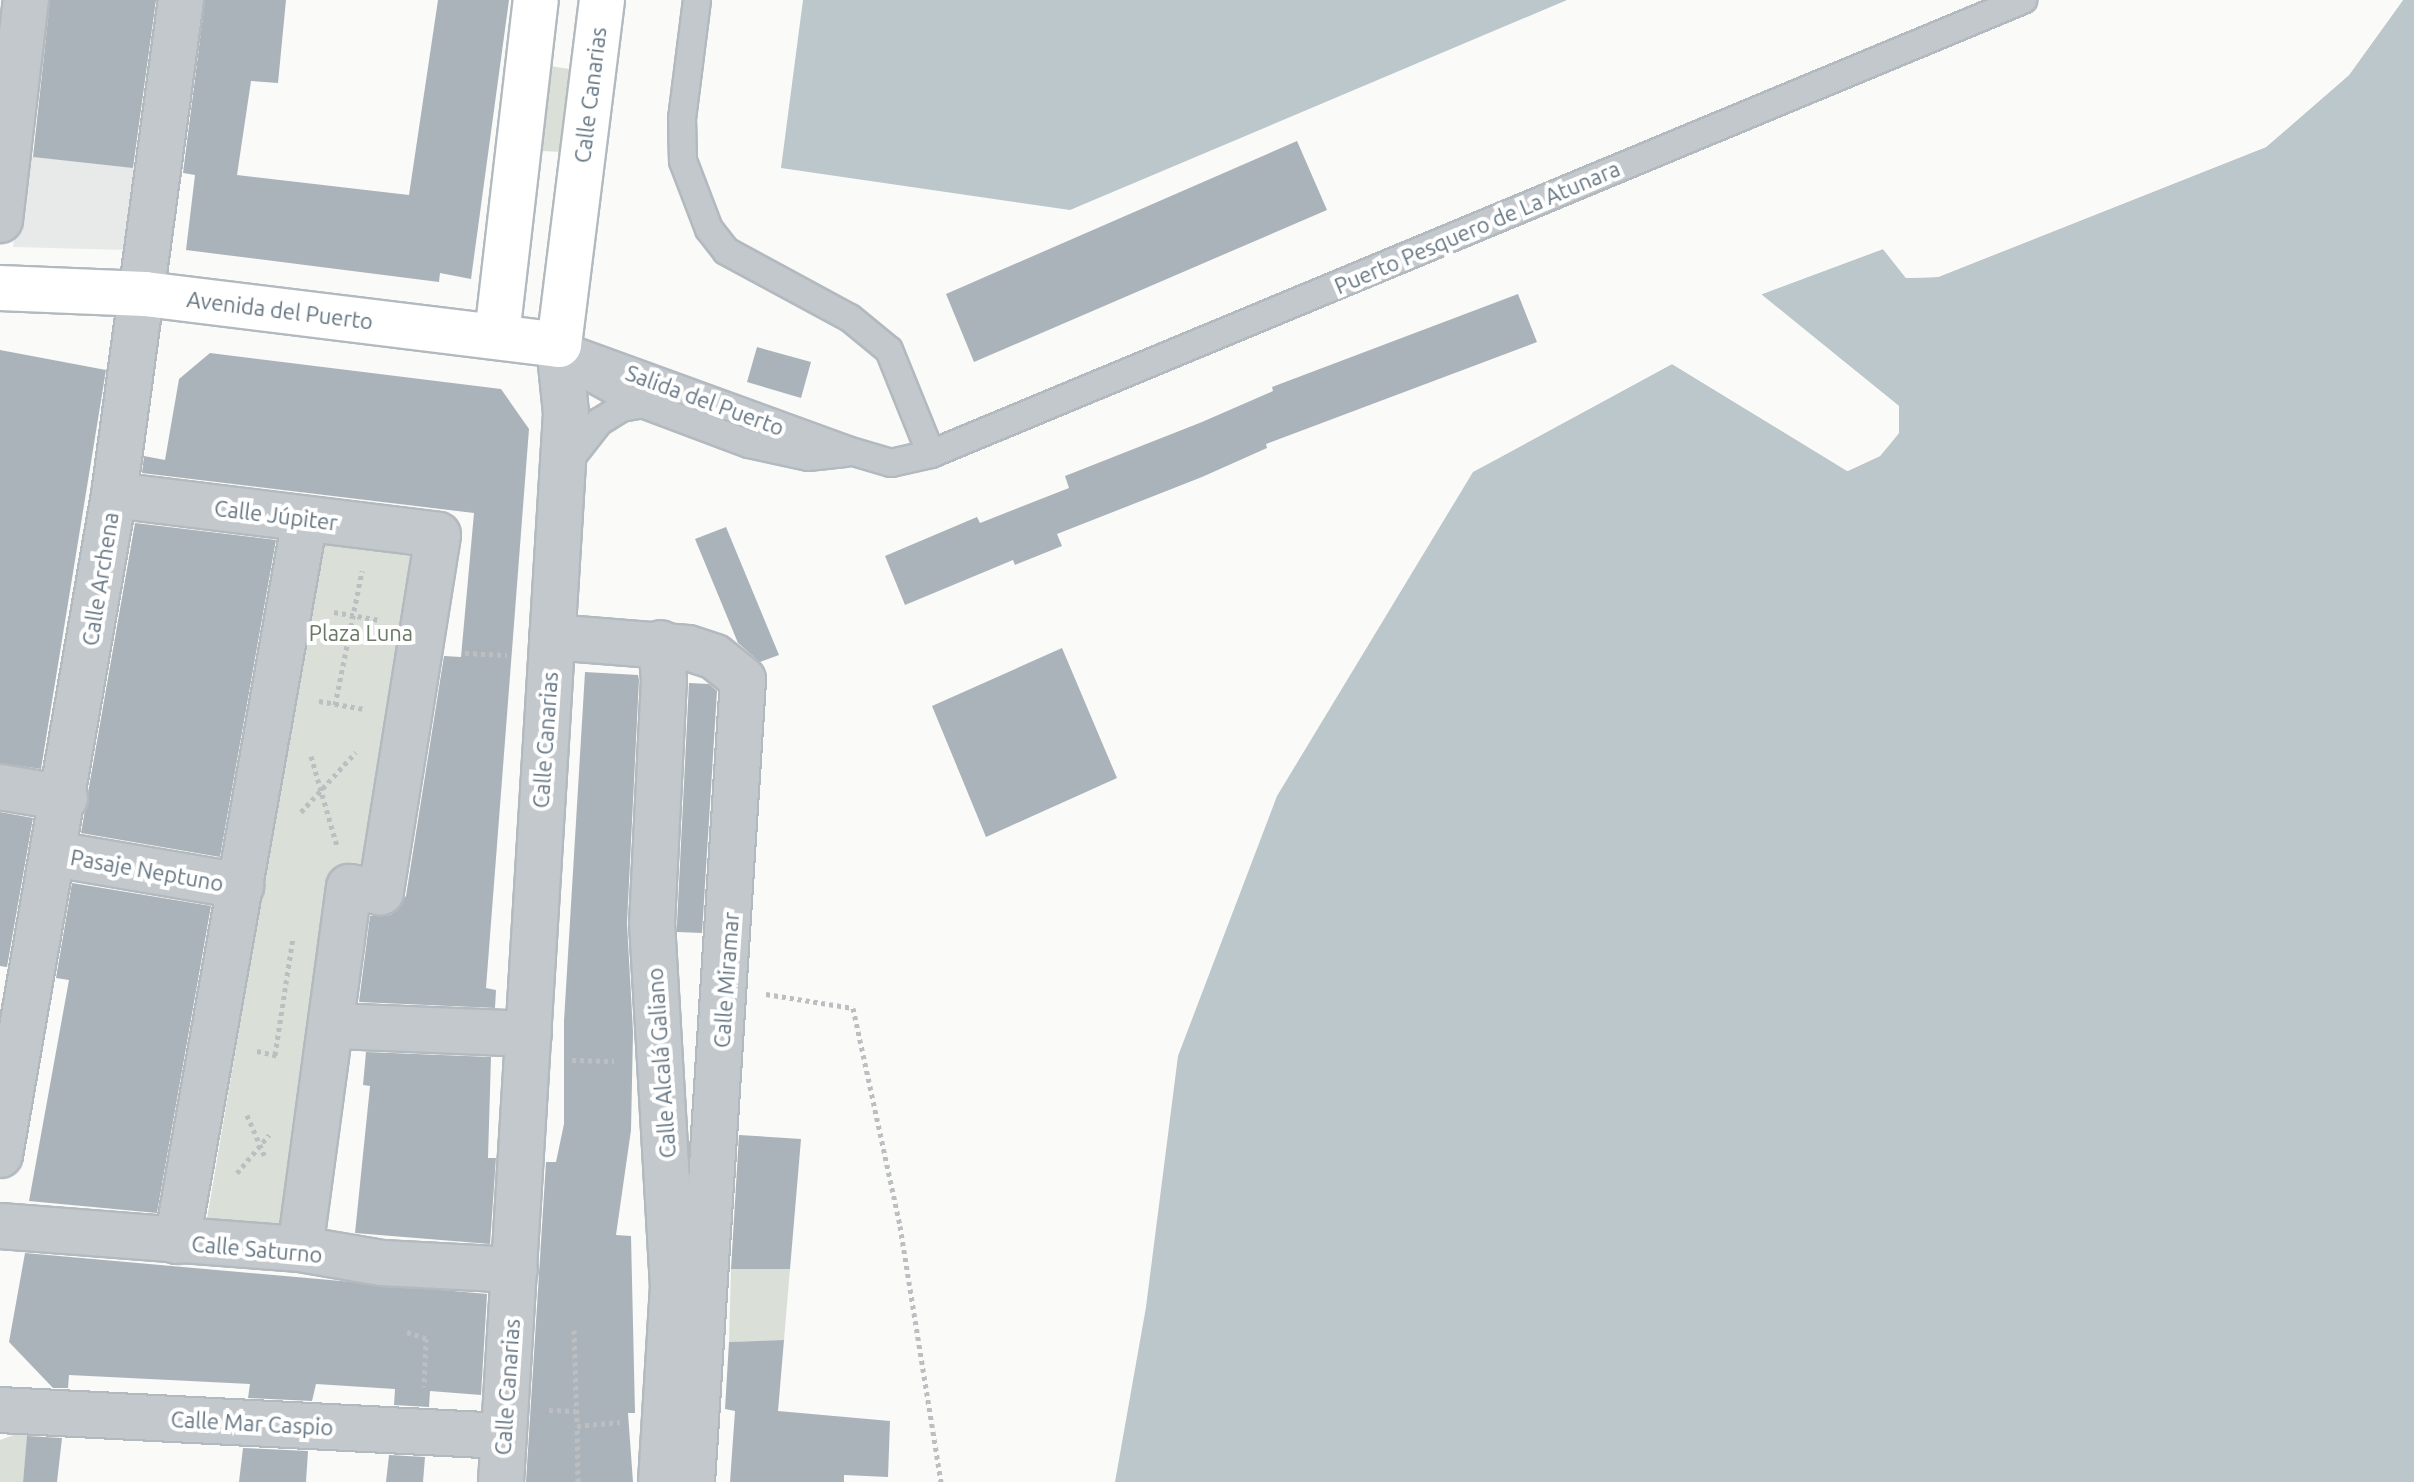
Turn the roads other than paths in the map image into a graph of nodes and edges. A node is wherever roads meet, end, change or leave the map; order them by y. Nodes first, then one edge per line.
1 (26, 0) edge
2 (181, 0) edge
3 (536, 0) edge
4 (602, 0) edge
5 (697, 0) edge
6 (2023, 0) edge
7 (0, 220) edge
8 (0, 288) edge
9 (145, 294) junction
10 (497, 335) junction
11 (559, 345) junction
12 (643, 404) junction
13 (852, 452) junction
14 (931, 454) junction
15 (561, 473) junction
16 (114, 495) junction
17 (305, 519) junction
18 (661, 643) junction
19 (551, 646) junction
20 (0, 787) edge
21 (65, 798) junction
22 (54, 854) junction
23 (241, 886) junction
24 (13, 992) edge
25 (331, 1044) junction
26 (528, 1046) junction
27 (0, 1155) edge
28 (0, 1226) edge
29 (177, 1241) junction
30 (300, 1249) junction
31 (515, 1270) junction
32 (0, 1410) edge
33 (503, 1436) junction
34 (501, 1482) edge
35 (661, 1482) edge
36 (692, 1482) edge

1 - 7 street
2 - 9 street, Calle Archena
3 - 10 main road
4 - 11 main road, Calle Canarias
5 - 14 lane
6 - 14 lane, Puerto Pesquero de La Atunara
8 - 9 main road, Avenida del Puerto
9 - 10 main road, Avenida del Puerto
9 - 16 street, Calle Archena
10 - 11 main road, Avenida del Puerto
11 - 12 lane
11 - 13 lane, Salida del Puerto
11 - 15 street, Calle Canarias
12 - 13 lane
12 - 15 lane
13 - 14 lane, Puerto Pesquero de La Atunara
15 - 19 street, Calle Canarias
16 - 17 street, Calle Júpiter
16 - 21 street, Calle Archena
17 - 23 street
17 - 25 street, Calle Júpiter
18 - 19 street, Calle Miramar
18 - 35 street, Calle Alcalá Galiano
18 - 36 street, Calle Miramar
19 - 26 street, Calle Canarias
20 - 21 street
21 - 22 street, Calle Archena
22 - 23 street, Pasaje Neptuno
22 - 24 street, Calle Archena
23 - 29 street
24 - 27 street, Calle Archena
25 - 26 street
25 - 30 street
26 - 31 street, Calle Canarias
28 - 29 street, Calle Saturno
29 - 30 street, Calle Saturno
30 - 31 street, Calle Saturno
31 - 33 street, Calle Canarias
32 - 33 street, Calle Mar Caspio
33 - 34 street, Calle Canarias

